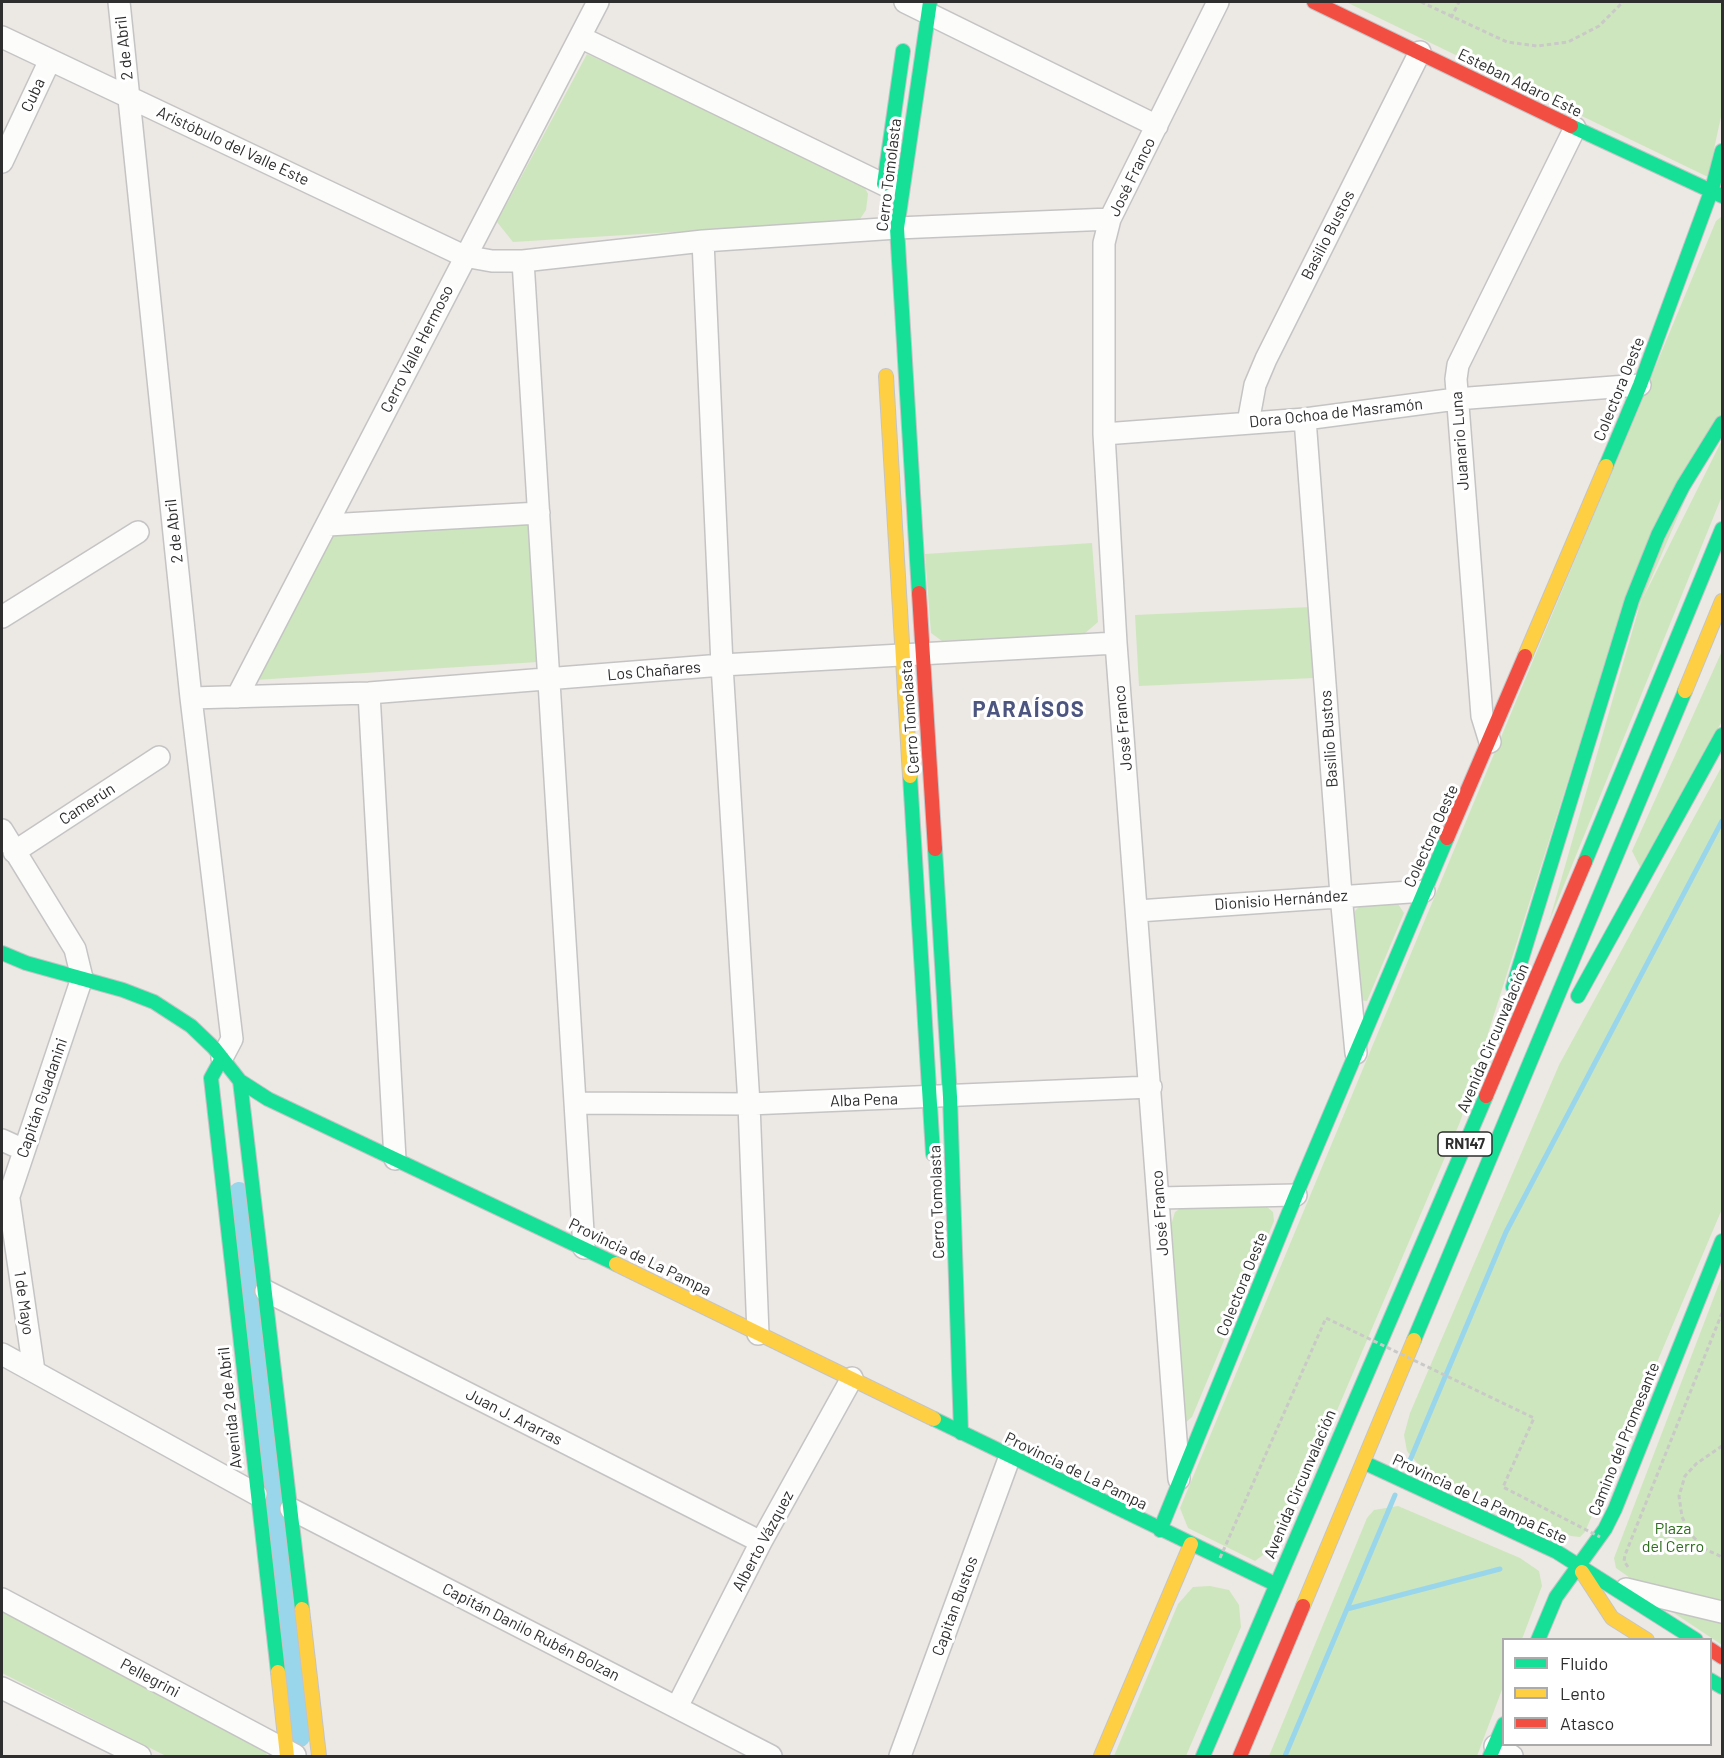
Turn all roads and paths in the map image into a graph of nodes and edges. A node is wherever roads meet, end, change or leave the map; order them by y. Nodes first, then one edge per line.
1 (119, 2) edge
2 (598, 2) edge
3 (1218, 2) edge
4 (1314, 2) edge
5 (1421, 2) edge
6 (1459, 2) edge
7 (1623, 2) edge
8 (915, 6) edge
9 (1451, 18) junction
10 (2, 37) edge
11 (580, 37) junction
12 (905, 37) dead end
13 (1420, 52) junction
14 (50, 60) junction
15 (129, 97) junction
16 (1157, 126) junction
17 (1575, 128) junction
18 (1722, 152) edge
19 (2, 162) edge
20 (890, 191) junction
21 (1719, 191) edge
22 (1110, 219) junction
23 (885, 229) junction
24 (703, 241) junction
25 (464, 256) junction
26 (522, 261) junction
27 (886, 365) dead end
28 (1640, 385) junction
29 (1456, 399) junction
30 (1305, 419) junction
31 (1248, 423) junction
32 (1722, 423) edge
33 (1104, 434) junction
34 (539, 513) junction
35 (328, 525) junction
36 (1722, 529) edge
37 (138, 532) dead end
38 (1722, 601) edge
39 (2, 617) edge
40 (1116, 643) junction
41 (912, 655) junction
42 (722, 665) junction
43 (550, 680) junction
44 (369, 693) junction
45 (237, 697) junction
46 (191, 698) junction
47 (1722, 735) edge
48 (1490, 742) junction
49 (159, 757) dead end
50 (2, 830) edge
51 (14, 852) junction
52 (1424, 891) junction
53 (1341, 895) junction
54 (1138, 911) junction
55 (2, 953) edge
56 (82, 978) junction
57 (1508, 1003) dead end
58 (1569, 1012) dead end
59 (1501, 1024) dead end
60 (1557, 1033) dead end
61 (222, 1058) junction
62 (1356, 1059) junction
63 (240, 1081) junction
64 (1151, 1087) junction
65 (940, 1097) junction
66 (576, 1103) junction
67 (749, 1104) junction
68 (1506, 1126) junction
69 (2, 1140) edge
70 (24, 1150) junction
71 (395, 1159) junction
72 (933, 1173) dead end
73 (1452, 1174) junction
74 (1296, 1196) junction
75 (1159, 1198) junction
76 (5, 1208) edge
77 (1722, 1241) edge
78 (585, 1248) junction
79 (267, 1291) junction
80 (1722, 1313) edge
81 (758, 1334) junction
82 (2, 1354) edge
83 (34, 1371) junction
84 (852, 1378) junction
85 (961, 1432) junction
86 (1722, 1446) edge
87 (1010, 1456) junction
88 (1365, 1463) junction
89 (1179, 1479) junction
90 (256, 1494) junction
91 (291, 1509) junction
92 (1160, 1530) junction
93 (1600, 1537) junction
94 (761, 1542) junction
95 (1191, 1544) junction
96 (1722, 1557) edge
97 (1220, 1558) junction
98 (1579, 1567) junction
99 (1630, 1570) dead end
100 (1275, 1584) junction
101 (1611, 1586) junction
102 (2, 1599) edge
103 (1722, 1612) edge
104 (1539, 1638) edge
105 (1644, 1638) edge
106 (1693, 1638) edge
107 (2, 1688) edge
108 (677, 1707) junction
109 (1502, 1731) edge
110 (1499, 1753) edge
111 (290, 1754) edge
112 (140, 1756) edge
113 (319, 1756) edge
114 (771, 1756) edge
115 (900, 1756) edge
116 (1101, 1756) edge
117 (1203, 1756) edge
118 (1240, 1756) edge

1 - 15 street, 2 de Abril
2 - 11 street, Cerro Valle Hermoso
3 - 16 street, José Franco
4 - 13 main road, Esteban Adaro Este
5 - 9 path
6 - 9 path
7 - 9 path
8 - 16 street
8 - 20 main road, Cerro Tomolasta
10 - 14 street, Aristóbulo del Valle Este
11 - 20 street
11 - 25 street, Cerro Valle Hermoso
12 - 20 main road, Cerro Tomolasta
13 - 17 main road, Esteban Adaro Este
13 - 31 street, Basilio Bustos
14 - 15 street, Aristóbulo del Valle Este
14 - 19 street, Cuba
15 - 25 street, Aristóbulo del Valle Este
15 - 46 street, 2 de Abril
16 - 22 street, José Franco
17 - 21 main road, Esteban Adaro Este
17 - 29 street, Juanario Luna
18 - 21 main road, Colectora Oeste
20 - 23 main road, Cerro Tomolasta
21 - 28 main road, Colectora Oeste
22 - 23 street, Aristóbulo del Valle Este
22 - 33 street, José Franco
23 - 24 street, Aristóbulo del Valle Este
23 - 41 main road, Cerro Tomolasta
24 - 26 street, Aristóbulo del Valle Este
24 - 42 street
25 - 26 street, Aristóbulo del Valle Este
25 - 35 street, Cerro Valle Hermoso
26 - 34 street
27 - 41 main road, Cerro Tomolasta
28 - 29 street, Dora Ochoa de Masramón
28 - 48 main road, Colectora Oeste
29 - 30 street, Dora Ochoa de Masramón
29 - 48 street, Juanario Luna
30 - 31 street, Dora Ochoa de Masramón
30 - 53 street, Basilio Bustos
31 - 33 street, Dora Ochoa de Masramón
32 - 57 main road
33 - 40 street, José Franco
34 - 35 street
34 - 43 street
35 - 45 street, Cerro Valle Hermoso
36 - 73 main road, Avenida Circunvalación / RN147
37 - 39 street
38 - 68 main road, RN147
40 - 41 street, Los Chañares
40 - 54 street, José Franco
41 - 42 street, Los Chañares
41 - 65 main road, Cerro Tomolasta
41 - 65 main road, Cerro Tomolasta
42 - 43 street, Los Chañares
42 - 67 street
43 - 44 street, Los Chañares
43 - 66 street
44 - 45 street, Los Chañares
44 - 71 street
45 - 46 street, Los Chañares
46 - 61 street, 2 de Abril
47 - 58 main road
48 - 52 main road, Colectora Oeste
49 - 51 street, Camerún
50 - 51 street
51 - 56 street
52 - 53 street, Dionisio Hernández
52 - 62 main road, Colectora Oeste
53 - 54 street, Dionisio Hernández
53 - 62 street, Basilio Bustos
54 - 64 street, José Franco
55 - 56 main road, Provincia de La Pampa
56 - 61 main road, Provincia de La Pampa
56 - 70 street, Capitán Guadanini
59 - 73 main road
60 - 68 main road
61 - 63 main road, Provincia de La Pampa
61 - 90 main road, Avenida 2 de Abril
62 - 74 main road, Colectora Oeste
63 - 71 main road, Provincia de La Pampa
63 - 79 main road
64 - 65 street, Alba Pena
64 - 75 street, José Franco
65 - 67 street, Alba Pena
65 - 72 main road, Cerro Tomolasta
65 - 85 main road, Cerro Tomolasta
66 - 67 street, Alba Pena
66 - 78 street
67 - 81 street
68 - 88 main road, RN147
69 - 70 street
70 - 76 street, Capitán Guadanini
71 - 78 main road, Provincia de La Pampa
73 - 100 main road, Avenida Circunvalación / RN147
74 - 75 street
74 - 89 main road, Colectora Oeste
75 - 89 street, José Franco
76 - 83 street, 1 de Mayo
77 - 93 main road, Camino del Promesante
78 - 81 main road, Provincia de La Pampa
79 - 91 main road
79 - 94 street, Juan J. Ararras
80 - 99 path
81 - 84 main road, Provincia de La Pampa
82 - 83 street
83 - 90 street
84 - 85 main road, Provincia de La Pampa
84 - 94 street, Alberto Vázquez
85 - 87 main road, Provincia de La Pampa
86 - 96 path
87 - 92 main road, Provincia de La Pampa
87 - 115 street, Capitan Bustos
88 - 98 main road, Provincia de La Pampa Este
88 - 118 main road, RN147
89 - 92 main road, Colectora Oeste
90 - 111 main road, Avenida 2 de Abril
91 - 108 street, Capitán Danilo Rubén Bolzan
91 - 113 main road
92 - 95 main road, Provincia de La Pampa
93 - 97 path, bridge
93 - 98 main road, Camino del Promesante
94 - 108 street, Alberto Vázquez
95 - 97 main road, Provincia de La Pampa
95 - 116 main road
97 - 100 main road, Provincia de La Pampa
98 - 101 main road, Provincia de La Pampa Este
98 - 104 main road, Camino del Promesante
98 - 105 main road, Provincia de La Pampa Este
100 - 117 main road, Avenida Circunvalación / RN147
101 - 103 street
101 - 106 main road, Provincia de La Pampa Este
102 - 111 street, Pellegrini
107 - 112 street
108 - 114 street, Capitán Danilo Rubén Bolzan
109 - 110 main road

